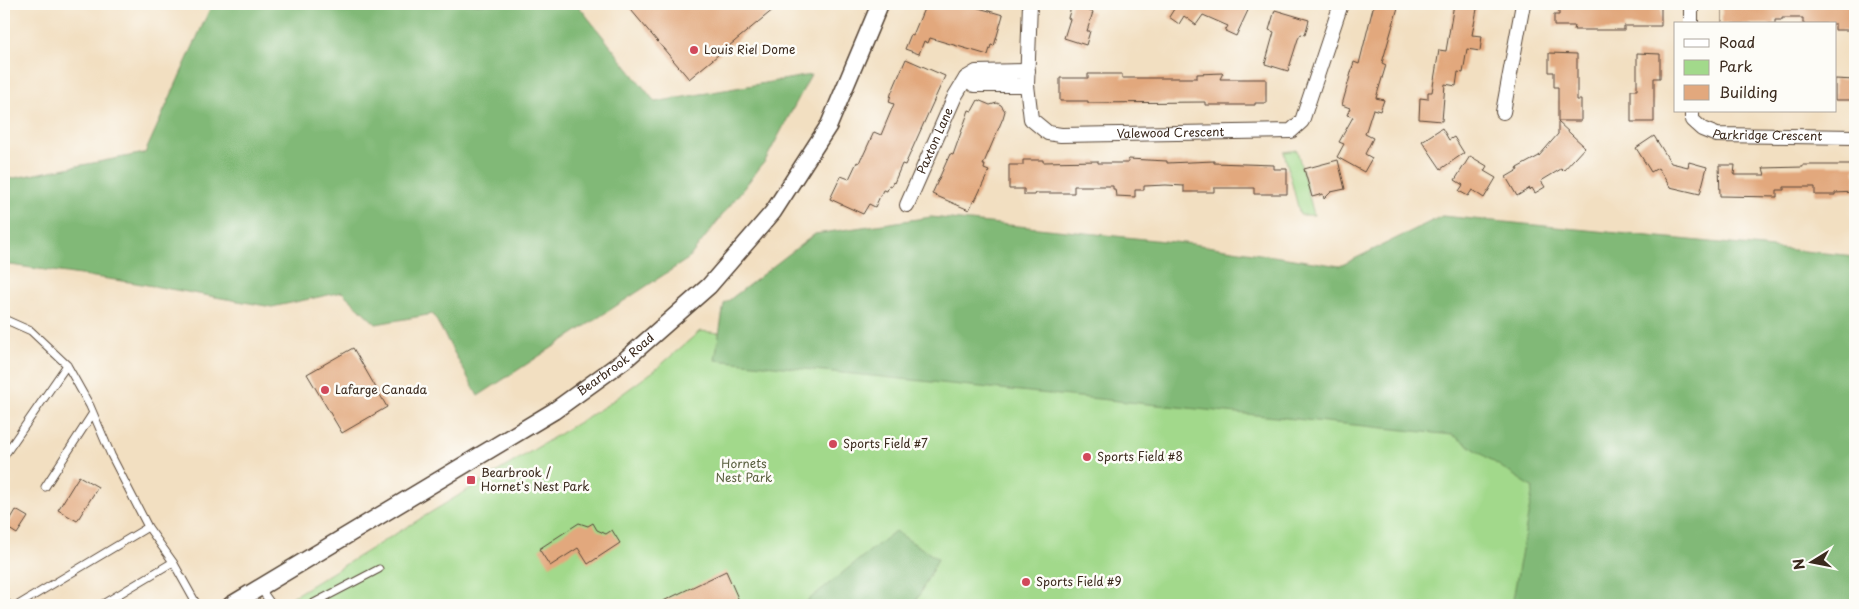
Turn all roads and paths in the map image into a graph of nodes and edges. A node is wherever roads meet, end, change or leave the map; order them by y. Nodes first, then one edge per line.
1 (880, 4) edge
2 (1030, 4) edge
3 (1341, 4) edge
4 (1523, 4) edge
5 (1691, 4) edge
6 (1691, 22) edge
7 (1028, 71) junction
8 (966, 78) junction
9 (1028, 85) junction
10 (1503, 112) dead end
11 (1692, 112) edge
12 (1855, 137) edge
13 (907, 205) dead end
14 (4, 319) edge
15 (67, 365) junction
16 (93, 413) junction
17 (4, 456) edge
18 (45, 487) dead end
19 (148, 527) junction
20 (173, 562) junction
21 (379, 569) dead end
22 (260, 588) junction
23 (4, 601) edge
24 (9, 605) edge
25 (18, 605) edge
26 (101, 605) edge
27 (196, 605) edge
28 (231, 605) edge
29 (272, 605) edge
30 (310, 605) edge

1 - 22 street, Bearbrook Road
2 - 7 street, Valewood Crescent
3 - 9 street, Valewood Crescent
4 - 10 street
5 - 6 street
7 - 8 street
7 - 9 street, Valewood Crescent
8 - 9 street
8 - 13 street, Paxton Lane
11 - 12 street, Parkridge Crescent
14 - 15 lane
15 - 16 lane
15 - 17 lane
16 - 18 lane
16 - 19 lane
19 - 20 lane
19 - 25 lane
20 - 26 lane
20 - 27 lane
21 - 30 lane
22 - 28 street, Bearbrook Road
22 - 29 lane
23 - 24 lane

